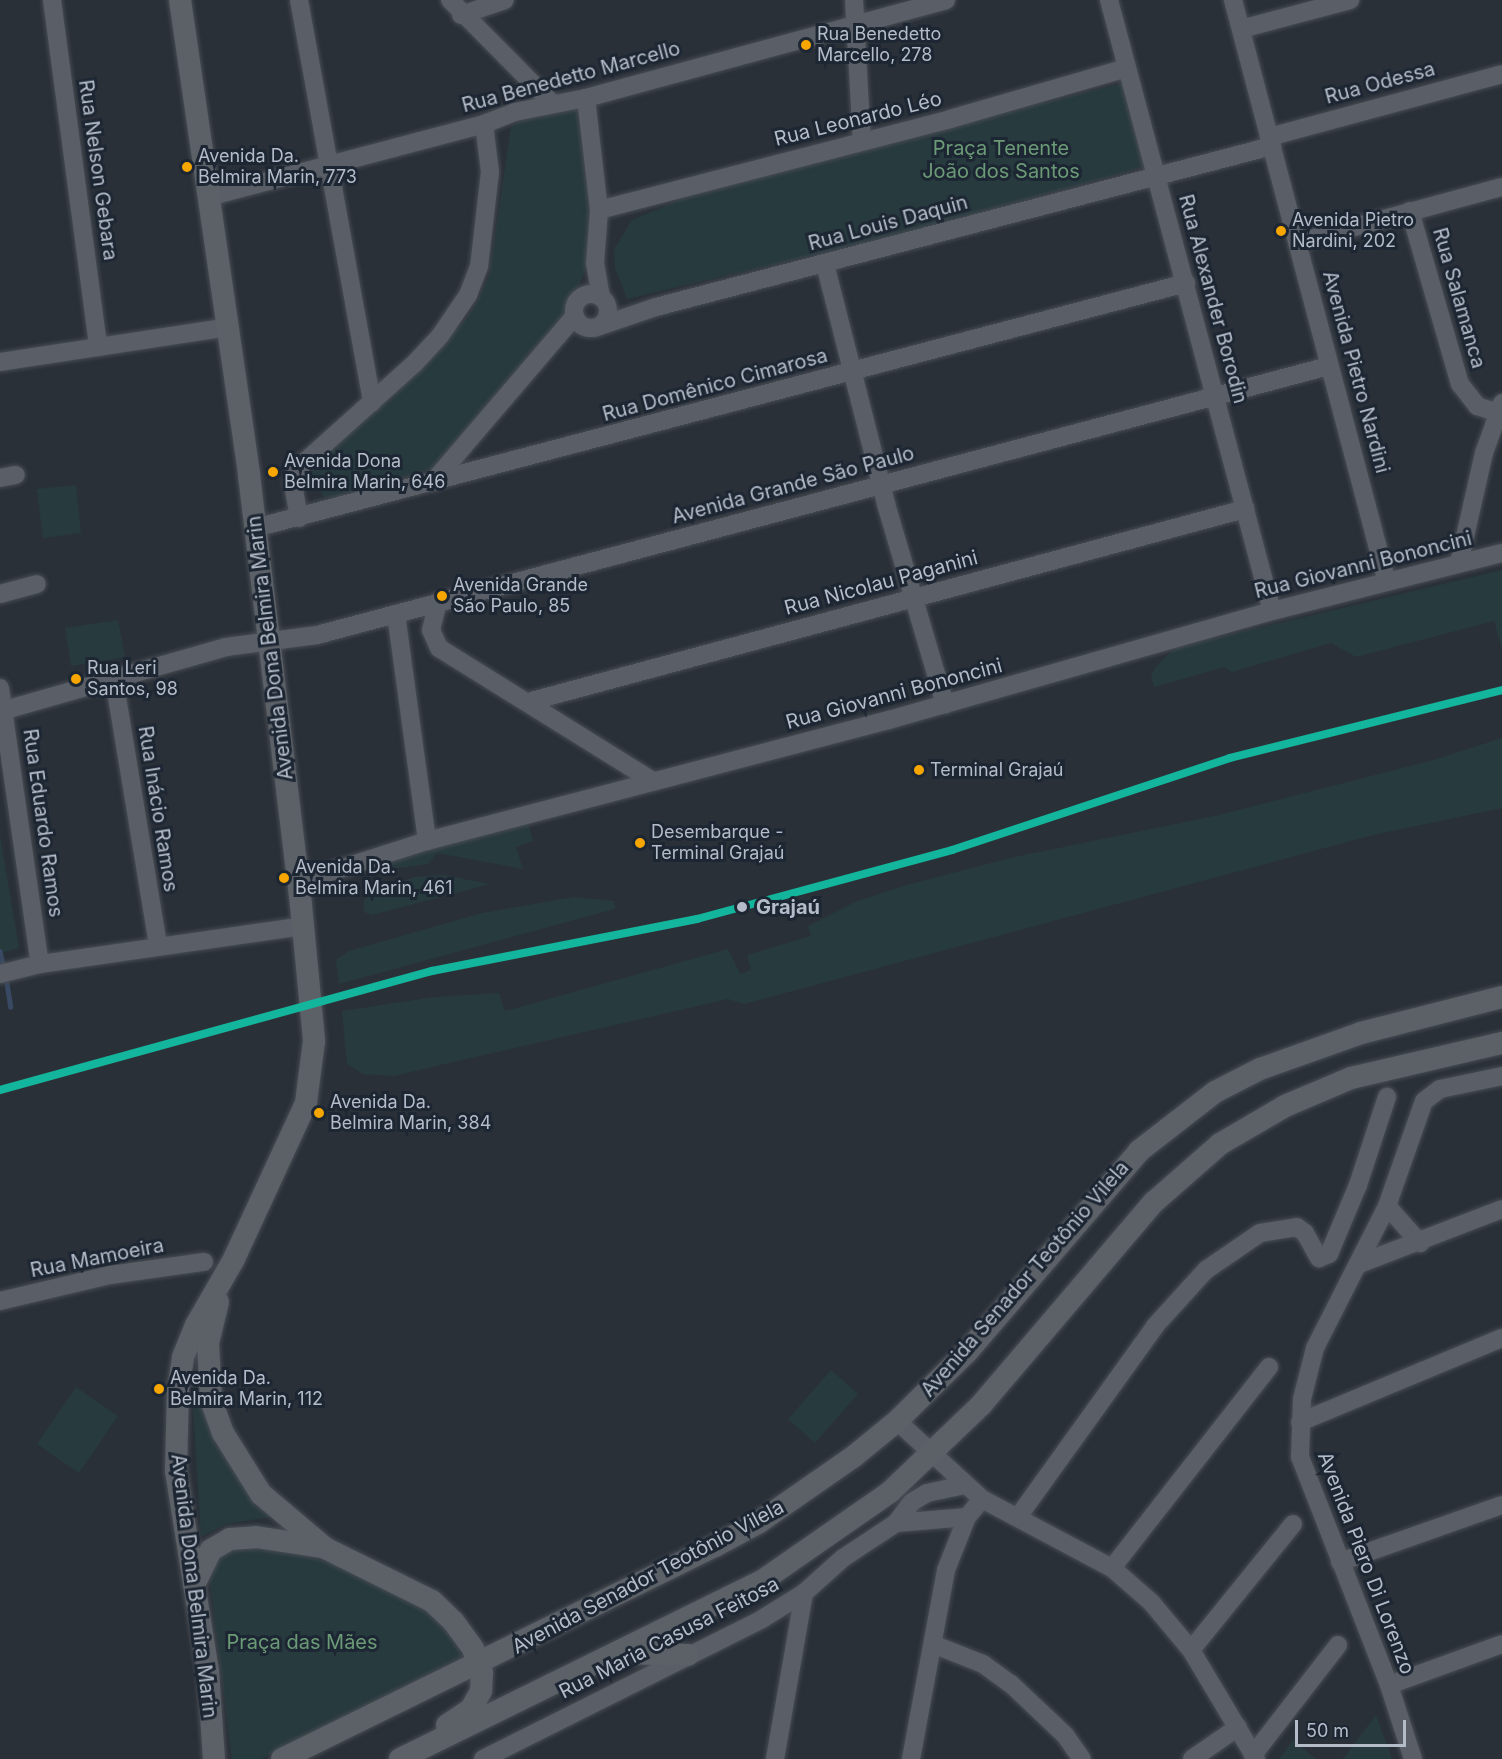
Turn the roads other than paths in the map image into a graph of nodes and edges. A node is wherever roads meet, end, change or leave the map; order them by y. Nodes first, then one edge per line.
1 (52, 0) edge
2 (180, 0) edge
3 (299, 0) edge
4 (505, 0) edge
5 (854, 0) edge
6 (946, 0) edge
7 (1109, 0) edge
8 (1233, 0) edge
9 (1350, 0) edge
10 (456, 7) edge
11 (856, 24) junction
12 (1241, 29) junction
13 (1127, 68) junction
14 (1502, 74) edge
15 (586, 98) junction
16 (553, 104) junction
17 (484, 124) junction
18 (862, 141) junction
19 (1271, 141) junction
20 (329, 166) junction
21 (1157, 175) junction
22 (1502, 187) edge
23 (208, 197) junction
24 (599, 210) junction
25 (1410, 211) junction
26 (1299, 242) junction
27 (595, 262) junction
28 (825, 264) junction
29 (1186, 283) junction
30 (581, 297) junction
31 (604, 301) junction
32 (656, 307) junction
33 (575, 316) junction
34 (229, 327) junction
35 (597, 327) junction
36 (555, 344) junction
37 (98, 347) junction
38 (0, 362) edge
39 (1329, 366) junction
40 (852, 371) junction
41 (1214, 397) junction
42 (372, 402) junction
43 (1501, 410) edge
44 (433, 483) junction
45 (882, 484) junction
46 (1245, 509) junction
47 (299, 518) junction
48 (255, 528) junction
49 (1502, 553) edge
50 (1459, 563) junction
51 (1387, 582) junction
52 (37, 584) dead end
53 (0, 594) edge
54 (913, 597) junction
55 (438, 602) junction
56 (1272, 610) junction
57 (396, 614) junction
58 (268, 643) junction
59 (114, 679) junction
60 (0, 688) edge
61 (528, 702) junction
62 (945, 704) junction
63 (5, 710) junction
64 (653, 782) junction
65 (427, 840) junction
66 (299, 882) junction
67 (304, 926) junction
68 (158, 946) junction
69 (40, 964) junction
70 (0, 974) edge
71 (1502, 997) edge
72 (1502, 1043) edge
73 (1502, 1076) edge
74 (1387, 1097) dead end
75 (1387, 1206) junction
76 (1502, 1209) edge
77 (1420, 1243) junction
78 (204, 1262) dead end
79 (1359, 1264) junction
80 (224, 1280) junction
81 (0, 1301) edge
82 (1498, 1341) edge
83 (1269, 1367) dead end
84 (897, 1421) junction
85 (1300, 1422) junction
86 (933, 1453) junction
87 (965, 1485) junction
88 (982, 1499) junction
89 (1502, 1505) edge
90 (967, 1516) junction
91 (1018, 1517) junction
92 (896, 1523) junction
93 (1293, 1524) dead end
94 (325, 1548) junction
95 (1340, 1562) junction
96 (1112, 1568) junction
97 (194, 1585) junction
98 (804, 1593) junction
99 (1502, 1644) edge
100 (935, 1645) junction
101 (1338, 1645) dead end
102 (1191, 1650) junction
103 (618, 1653) junction
104 (688, 1655) junction
105 (480, 1665) junction
106 (1389, 1685) junction
107 (1238, 1727) junction
108 (1254, 1757) edge
109 (214, 1759) edge
110 (282, 1759) edge
111 (387, 1759) edge
112 (400, 1759) edge
113 (483, 1759) edge
114 (775, 1759) edge
115 (911, 1759) edge
116 (1082, 1759) edge
117 (1192, 1759) edge
118 (1413, 1759) edge

1 - 37 street, Rua Nelson Gebara
2 - 23 main road, Avenida Dona Belmira Marin
3 - 20 street
4 - 10 street
5 - 11 street
6 - 11 street, Rua Benedetto Marcello
7 - 13 street, Rua Alexander Borodin
8 - 12 street, Avenida Pietro Nardini
9 - 12 street
10 - 16 street
11 - 15 street, Rua Benedetto Marcello
11 - 18 street
12 - 19 street, Avenida Pietro Nardini
13 - 18 street, Rua Leonardo Léo
13 - 21 street, Rua Alexander Borodin
14 - 19 street, Rua Odessa
15 - 16 street, Rua Benedetto Marcello
15 - 24 street
16 - 17 street, Rua Benedetto Marcello
17 - 20 street, Rua Benedetto Marcello
17 - 42 street
18 - 24 street, Rua Leonardo Léo
19 - 21 street, Rua Louis Daquin
19 - 26 street, Avenida Pietro Nardini
20 - 23 street, Rua Benedetto Marcello
20 - 42 street
21 - 28 street, Rua Louis Daquin
21 - 29 street, Rua Alexander Borodin
22 - 25 street
23 - 34 main road, Avenida Dona Belmira Marin
24 - 27 street
25 - 26 street
25 - 43 street, Rua Salamanca
26 - 39 street, Avenida Pietro Nardini
27 - 30 street
27 - 31 street
28 - 32 street, Rua Louis Daquin
28 - 40 street
29 - 40 street, Rua Domênico Cimarosa
29 - 41 street, Rua Alexander Borodin
30 - 31 street
30 - 33 street
31 - 32 street, Rua Louis Daquin
31 - 35 street
32 - 35 street, Rua Louis Daquin
33 - 35 street
33 - 36 street
34 - 37 street
34 - 48 main road, Avenida Dona Belmira Marin
35 - 36 street, Rua Louis Daquin
36 - 44 street
37 - 38 street
39 - 41 street, Avenida Grande São Paulo
39 - 51 street, Avenida Pietro Nardini
40 - 44 street, Rua Domênico Cimarosa
40 - 45 street
41 - 45 street, Avenida Grande São Paulo
41 - 46 street, Rua Alexander Borodin
42 - 47 street
43 - 50 street
44 - 47 street, Rua Domênico Cimarosa
45 - 54 street
45 - 55 street, Avenida Grande São Paulo
46 - 54 street, Rua Nicolau Paganini
46 - 56 street, Rua Alexander Borodin
47 - 48 street, Rua Domênico Cimarosa
48 - 58 main road, Avenida Dona Belmira Marin
49 - 50 street, Rua Giovanni Bononcini
50 - 51 street, Rua Giovanni Bononcini
51 - 56 street, Rua Giovanni Bononcini
52 - 53 street
54 - 61 street, Rua Nicolau Paganini
54 - 62 street
55 - 57 street, Avenida Grande São Paulo
55 - 61 street
56 - 62 street, Rua Giovanni Bononcini
57 - 58 street, Avenida Grande São Paulo
57 - 65 street
58 - 59 street, Avenida Grande São Paulo
58 - 66 main road, Avenida Dona Belmira Marin
59 - 63 street, Avenida Grande São Paulo
59 - 68 street, Rua Inácio Ramos
60 - 63 street, Rua Eduardo Ramos
61 - 64 street
62 - 64 street, Rua Giovanni Bononcini
63 - 69 street, Rua Eduardo Ramos
64 - 65 street, Rua Giovanni Bononcini
65 - 66 street, Rua Giovanni Bononcini
66 - 67 main road, Avenida Dona Belmira Marin
67 - 68 street
67 - 80 main road, Avenida Dona Belmira Marin
68 - 69 street
69 - 70 street
71 - 84 main road, Avenida Senador Teotônio Vilela
72 - 86 main road
73 - 75 street, Avenida Piero Di Lorenzo
74 - 91 street
75 - 77 street
75 - 79 street, Avenida Piero Di Lorenzo
76 - 77 street
77 - 79 street
78 - 81 street, Rua Mamoeira
79 - 85 street, Avenida Piero Di Lorenzo
80 - 94 main road, Avenida Dona Belmira Marin
80 - 97 main road, Avenida Dona Belmira Marin
82 - 85 street
83 - 96 street
84 - 86 street
84 - 105 main road, Avenida Senador Teotônio Vilela
85 - 95 street, Avenida Piero Di Lorenzo
86 - 87 street
86 - 103 main road
87 - 88 street
87 - 92 street, Rua Maria Casusa Feitosa
88 - 90 street
88 - 91 street
89 - 95 street
90 - 92 street, Rua Maria Casusa Feitosa
90 - 100 street
91 - 96 street
92 - 98 street, Rua Maria Casusa Feitosa
93 - 102 street
94 - 97 main road
94 - 105 main road, Avenida Dona Belmira Marin
95 - 106 street, Avenida Piero Di Lorenzo
96 - 102 street
97 - 109 main road, Avenida Dona Belmira Marin
98 - 104 street, Rua Maria Casusa Feitosa
98 - 114 street
99 - 106 street
100 - 115 street
100 - 116 street
101 - 108 street
102 - 107 street
103 - 104 main road
103 - 112 main road
104 - 113 street, Rua Maria Casusa Feitosa
105 - 110 main road, Avenida Senador Teotônio Vilela
105 - 111 main road
106 - 118 street, Avenida Piero Di Lorenzo
107 - 108 street
107 - 117 street

